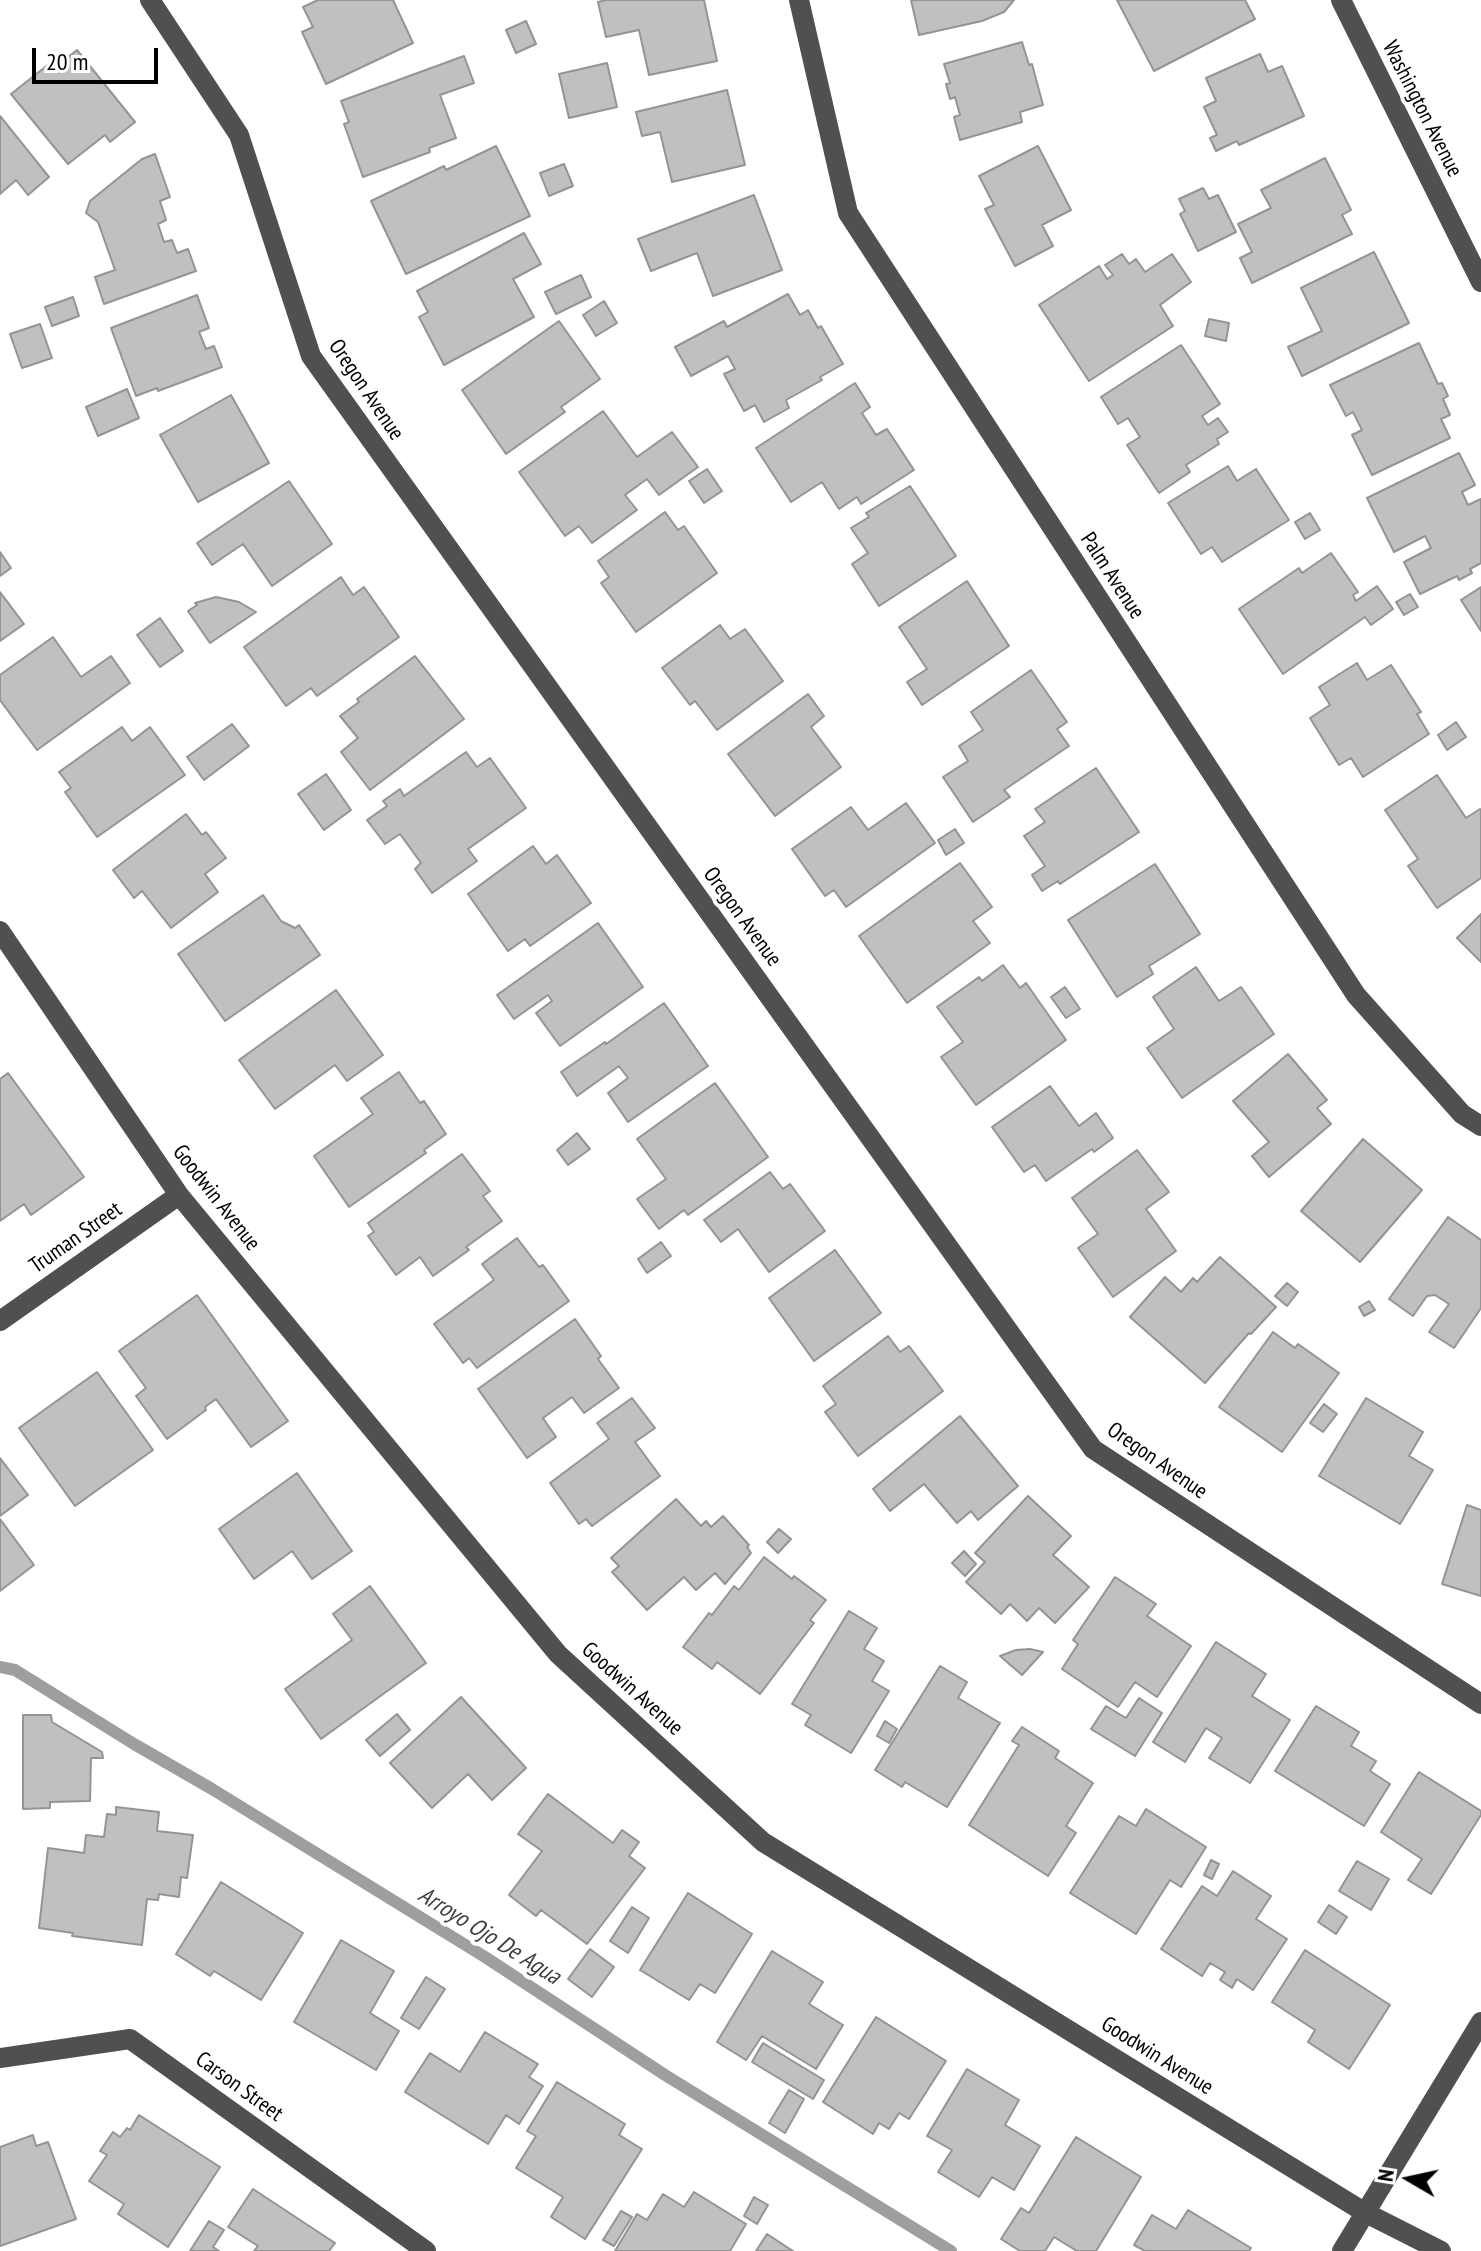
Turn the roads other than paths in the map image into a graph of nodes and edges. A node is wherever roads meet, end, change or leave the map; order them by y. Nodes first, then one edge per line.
1 (150, 0) edge
2 (799, 0) edge
3 (1341, 0) edge
4 (1481, 282) edge
5 (0, 931) edge
6 (1481, 1126) edge
7 (179, 1195) junction
8 (0, 1321) edge
9 (1481, 1704) edge
10 (1481, 2022) edge
11 (0, 2058) edge
12 (1364, 2212) junction
13 (426, 2251) edge
14 (1342, 2251) edge
15 (1441, 2251) edge

1 - 9 street, Oregon Avenue
2 - 6 street, Palm Avenue
3 - 4 street, Washington Avenue
5 - 7 street, Goodwin Avenue
7 - 8 street, Truman Street
7 - 12 street, Goodwin Avenue
10 - 12 street
11 - 13 street, Carson Street
12 - 14 street
12 - 15 street, Goodwin Avenue

